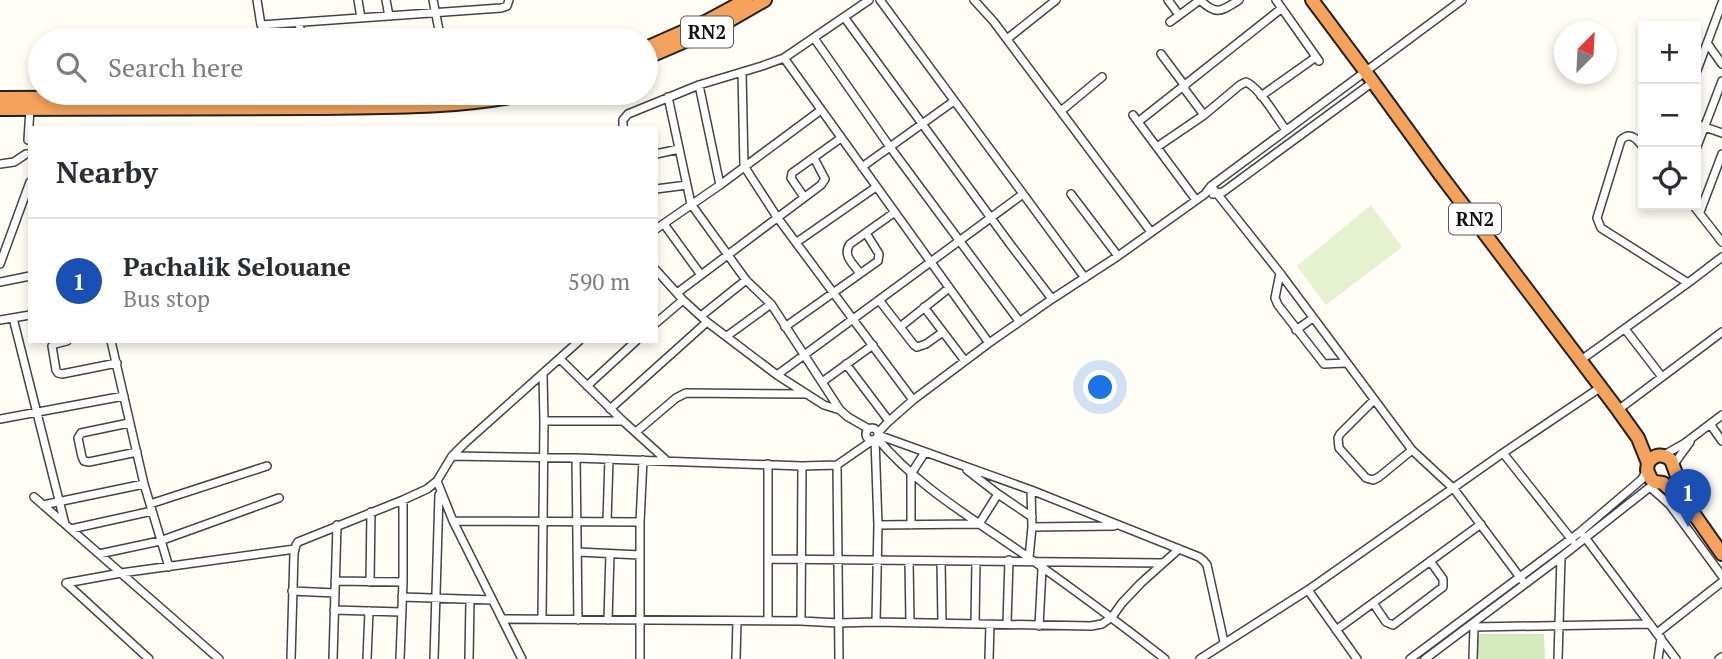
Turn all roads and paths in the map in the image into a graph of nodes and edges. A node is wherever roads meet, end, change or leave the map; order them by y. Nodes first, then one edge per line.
1 (257, 0) edge
2 (358, 0) edge
3 (386, 0) edge
4 (433, 0) edge
5 (509, 0) edge
6 (746, 0) edge
7 (765, 0) edge
8 (869, 0) edge
9 (880, 0) edge
10 (974, 0) edge
11 (1056, 0) edge
12 (1168, 0) edge
13 (1200, 0) edge
14 (1239, 0) edge
15 (1276, 0) edge
16 (1311, 0) edge
17 (1462, 0) edge
18 (1722, 3) edge
19 (1282, 8) junction
20 (436, 13) junction
21 (1179, 15) junction
22 (389, 16) junction
23 (844, 17) junction
24 (361, 18) junction
25 (1170, 22) dead end
26 (299, 23) junction
27 (300, 28) edge
28 (439, 28) edge
29 (814, 38) junction
30 (1007, 39) junction
31 (658, 43) edge
32 (1707, 43) junction
33 (658, 53) edge
34 (1161, 54) dead end
35 (784, 58) junction
36 (1701, 59) edge
37 (1722, 64) edge
38 (741, 72) junction
39 (1369, 76) junction
40 (1102, 77) dead end
41 (1722, 81) edge
42 (699, 85) junction
43 (1184, 87) junction
44 (1261, 96) junction
45 (668, 97) junction
46 (0, 98) edge
47 (28, 98) edge
48 (658, 101) edge
49 (954, 101) junction
50 (126, 105) edge
51 (333, 105) edge
52 (423, 105) edge
53 (649, 105) edge
54 (0, 108) edge
55 (30, 109) junction
56 (821, 110) junction
57 (1061, 111) junction
58 (1204, 115) junction
59 (922, 124) junction
60 (29, 126) edge
61 (623, 126) edge
62 (1701, 126) edge
63 (1704, 127) junction
64 (1286, 130) junction
65 (1722, 133) edge
66 (841, 138) junction
67 (28, 140) edge
68 (1638, 141) edge
69 (890, 147) junction
70 (1157, 147) junction
71 (1697, 147) edge
72 (680, 149) junction
73 (658, 154) edge
74 (1722, 154) edge
75 (28, 155) edge
76 (814, 158) junction
77 (0, 164) edge
78 (744, 166) junction
79 (862, 167) junction
80 (687, 185) junction
81 (720, 185) junction
82 (1211, 186) junction
83 (28, 187) edge
84 (876, 187) junction
85 (658, 189) edge
86 (1023, 194) junction
87 (1071, 194) dead end
88 (1205, 194) junction
89 (1217, 194) junction
90 (804, 197) junction
91 (1196, 200) junction
92 (691, 204) junction
93 (895, 212) junction
94 (1700, 212) joint
95 (778, 217) junction
96 (991, 217) junction
97 (664, 224) junction
98 (658, 228) edge
99 (1151, 232) junction
100 (866, 233) junction
101 (960, 240) junction
102 (797, 242) junction
103 (1722, 242) edge
104 (728, 255) junction
105 (1118, 256) junction
106 (1722, 257) edge
107 (930, 262) junction
108 (0, 264) edge
109 (658, 273) edge
110 (860, 273) junction
111 (1280, 273) junction
112 (701, 275) junction
113 (28, 276) edge
114 (1085, 278) junction
115 (746, 280) junction
116 (0, 282) edge
117 (1688, 283) junction
118 (949, 288) junction
119 (834, 292) junction
120 (680, 296) junction
121 (1052, 299) junction
122 (879, 300) junction
123 (771, 304) junction
124 (924, 307) junction
125 (28, 315) edge
126 (13, 318) junction
127 (1313, 318) junction
128 (704, 319) junction
129 (853, 319) junction
130 (0, 320) edge
131 (658, 321) edge
132 (1019, 321) junction
133 (785, 327) junction
134 (900, 327) junction
135 (1625, 329) junction
136 (1296, 330) junction
137 (943, 332) junction
138 (1722, 332) edge
139 (727, 336) junction
140 (59, 343) edge
141 (112, 343) edge
142 (577, 343) edge
143 (634, 343) edge
144 (989, 343) junction
145 (873, 345) junction
146 (804, 354) junction
147 (560, 359) junction
148 (1581, 360) junction
149 (965, 361) junction
150 (117, 363) junction
151 (1345, 363) junction
152 (846, 365) junction
153 (543, 375) junction
154 (777, 375) junction
155 (1662, 377) junction
156 (822, 382) junction
157 (587, 386) junction
158 (1601, 387) junction
159 (806, 394) junction
160 (124, 396) junction
161 (913, 400) junction
162 (1374, 400) junction
163 (610, 409) junction
164 (840, 410) junction
165 (1618, 410) junction
166 (37, 412) junction
167 (1722, 415) edge
168 (0, 419) edge
169 (544, 421) junction
170 (623, 421) junction
171 (888, 421) junction
172 (129, 423) junction
173 (1710, 424) junction
174 (636, 432) junction
175 (1697, 434) junction
176 (873, 435) junction
177 (1722, 441) edge
178 (1412, 450) junction
179 (137, 452) junction
180 (925, 452) junction
181 (1503, 453) junction
182 (452, 456) junction
183 (544, 458) junction
184 (576, 458) junction
185 (609, 459) junction
186 (643, 460) junction
187 (667, 461) junction
188 (1654, 461) junction
189 (768, 464) junction
190 (837, 465) junction
191 (961, 465) junction
192 (267, 466) dead end
193 (802, 466) junction
194 (1674, 468) junction
195 (911, 474) junction
196 (437, 481) junction
197 (144, 484) junction
198 (1657, 484) junction
199 (1454, 489) junction
200 (1031, 490) junction
201 (440, 491) junction
202 (998, 494) junction
203 (34, 497) dead end
204 (279, 498) dead end
205 (403, 500) junction
206 (60, 502) junction
207 (43, 505) junction
208 (1689, 507) junction
209 (151, 508) junction
210 (371, 512) junction
211 (1032, 517) junction
212 (453, 521) junction
213 (543, 521) junction
214 (577, 521) junction
215 (607, 522) junction
216 (640, 522) junction
217 (878, 524) junction
218 (979, 524) junction
219 (1480, 524) junction
220 (911, 525) junction
221 (337, 526) junction
222 (1119, 526) junction
223 (68, 527) junction
224 (1032, 527) junction
225 (1583, 535) junction
226 (160, 541) junction
227 (1573, 542) junction
228 (1720, 548) edge
229 (295, 549) junction
230 (1180, 549) junction
231 (578, 552) junction
232 (99, 554) junction
233 (610, 554) junction
234 (640, 555) junction
235 (1561, 557) junction
236 (768, 559) junction
237 (803, 559) junction
238 (838, 560) junction
239 (877, 560) junction
240 (1009, 560) junction
241 (1032, 560) junction
242 (909, 561) junction
243 (941, 561) junction
244 (976, 561) junction
245 (1430, 561) junction
246 (1163, 563) junction
247 (169, 567) junction
248 (1042, 569) junction
249 (121, 573) junction
250 (1722, 576) edge
251 (1521, 580) junction
252 (335, 582) junction
253 (370, 582) junction
254 (403, 582) junction
255 (1722, 582) edge
256 (1308, 590) junction
257 (292, 591) junction
258 (335, 593) junction
259 (402, 597) junction
260 (435, 598) junction
261 (470, 600) junction
262 (492, 600) junction
263 (1373, 603) junction
264 (334, 610) junction
265 (369, 611) junction
266 (401, 612) junction
267 (1112, 617) junction
268 (1465, 617) junction
269 (502, 619) junction
270 (542, 619) junction
271 (578, 620) junction
272 (608, 620) junction
273 (639, 620) junction
274 (737, 621) junction
275 (768, 621) junction
276 (801, 621) junction
277 (876, 622) junction
278 (910, 622) junction
279 (839, 623) junction
280 (942, 623) junction
281 (975, 624) junction
282 (1007, 624) junction
283 (1650, 624) junction
284 (990, 625) junction
285 (1039, 626) junction
286 (1473, 626) junction
287 (1558, 627) junction
288 (1336, 630) junction
289 (1659, 636) junction
290 (1224, 642) junction
291 (149, 659) edge
292 (219, 659) edge
293 (291, 659) edge
294 (333, 659) edge
295 (367, 659) edge
296 (400, 659) edge
297 (434, 659) edge
298 (469, 659) edge
299 (522, 659) edge
300 (640, 659) edge
301 (736, 659) edge
302 (839, 659) edge
303 (989, 659) edge
304 (1165, 659) edge
305 (1200, 659) edge
306 (1357, 659) edge
307 (1410, 659) edge
308 (1425, 659) edge
309 (1473, 659) edge
310 (1558, 659) edge
311 (1658, 659) edge
312 (1676, 659) edge

1 - 26 street
2 - 24 street
3 - 22 street
4 - 20 street
5 - 20 street
6 - 31 highway, RN2
7 - 33 highway, RN2
8 - 23 street
9 - 49 street
10 - 30 street
11 - 30 street
12 - 21 street
13 - 14 street
13 - 21 street
15 - 19 street
16 - 39 highway, RN2
17 - 39 street
18 - 32 street
19 - 43 street
19 - 44 street
20 - 22 street
20 - 28 street
21 - 25 street
22 - 24 street
23 - 29 street
23 - 59 street
24 - 26 street
26 - 27 street
29 - 35 street
29 - 69 street
30 - 57 street
32 - 36 street
32 - 37 street
34 - 43 street
35 - 38 street
35 - 56 street
38 - 42 street
38 - 78 street
39 - 64 street
39 - 89 street
39 - 148 highway, RN2
40 - 57 street
41 - 63 street
42 - 45 street
42 - 81 street
43 - 58 street
43 - 70 street
44 - 58 street
44 - 64 street
45 - 48 street
45 - 72 street
46 - 47 highway
49 - 59 street
49 - 86 street
50 - 55 highway
51 - 52 highway
53 - 61 street
54 - 55 highway
55 - 60 street
56 - 66 street
56 - 78 street
57 - 99 street
58 - 70 street
59 - 69 street
59 - 96 street
62 - 63 street
63 - 65 street
63 - 71 street
64 - 82 street
66 - 76 street
66 - 79 street
67 - 75 street
68 - 117 street
69 - 79 street
69 - 101 street
70 - 91 street
72 - 73 street
72 - 80 street
74 - 94 street
75 - 77 street
76 - 90 street
76 - 90 street
78 - 81 street
78 - 95 street
79 - 84 street
80 - 85 street
80 - 92 street
81 - 92 street
82 - 88 street
82 - 89 street
83 - 108 street
84 - 93 street
84 - 102 street
86 - 96 street
86 - 114 street
87 - 105 street
88 - 89 street
88 - 91 street
89 - 111 street
90 - 95 street
91 - 99 street
92 - 97 street
92 - 104 street
93 - 100 street
93 - 107 street
94 - 103 street
95 - 102 street
95 - 104 street
96 - 101 street
96 - 121 street
97 - 98 street
97 - 112 street
99 - 105 street
100 - 110 street
100 - 110 street
101 - 107 street
101 - 132 street
102 - 119 street
104 - 112 street
104 - 115 street
105 - 114 street
106 - 117 street
107 - 118 street
107 - 122 street
109 - 120 street
110 - 119 street
111 - 127 street
111 - 136 street
112 - 120 street
113 - 116 street
114 - 121 street
115 - 123 street
115 - 128 street
117 - 135 street
118 - 124 street
118 - 144 street
119 - 129 street
119 - 133 street
120 - 128 street
120 - 131 street
121 - 132 street
122 - 129 street
122 - 134 street
123 - 133 street
123 - 139 street
124 - 134 street
124 - 137 street
125 - 126 street
126 - 130 street
126 - 166 street
127 - 136 street
127 - 151 street
128 - 139 street
128 - 163 street
129 - 145 street
129 - 146 street
132 - 144 street
133 - 146 street
134 - 137 street
135 - 148 street
135 - 155 street
136 - 151 street
137 - 149 street
138 - 155 street
139 - 154 street
140 - 150 street
141 - 150 street
142 - 147 street
143 - 157 street
144 - 149 street
145 - 152 street
145 - 161 street
146 - 154 street
146 - 156 street
147 - 153 street
147 - 157 street
148 - 158 highway, RN2
149 - 161 street
150 - 160 street
151 - 162 street
152 - 156 street
152 - 171 street
153 - 169 street
153 - 182 street
154 - 159 street
155 - 165 street
156 - 164 street
157 - 163 street
158 - 165 highway, RN2
158 - 181 street
159 - 164 street
159 - 174 street
160 - 166 street
160 - 172 street
161 - 171 street
162 - 178 street
162 - 178 street
163 - 170 street
164 - 176 street
165 - 188 highway, RN2
166 - 168 street
166 - 206 street
167 - 173 street
169 - 170 street
169 - 183 street
170 - 174 street
171 - 176 street
172 - 179 street
172 - 179 street
173 - 175 street
173 - 177 street
174 - 187 street
175 - 188 street
175 - 194 street
176 - 180 street
176 - 190 street
176 - 195 street
176 - 217 street
178 - 199 street
179 - 197 street
180 - 191 street
180 - 195 street
181 - 199 street
181 - 227 street
182 - 183 street
182 - 196 street
183 - 184 street
183 - 213 street
184 - 185 street
184 - 214 street
185 - 186 street
185 - 215 street
186 - 187 street
186 - 216 street
187 - 189 street
188 - 194 highway, RN2
188 - 198 highway, RN2
188 - 225 street
189 - 193 street
189 - 236 street
190 - 193 street
190 - 238 street
191 - 200 street
191 - 202 street
192 - 209 street
193 - 237 street
194 - 198 highway
194 - 208 highway, RN2
195 - 218 street
195 - 220 street
196 - 201 street
196 - 205 street
197 - 206 street
197 - 209 street
198 - 208 highway, RN2
198 - 225 street
198 - 250 street
199 - 219 street
199 - 256 street
200 - 211 street
200 - 222 street
201 - 212 street
201 - 260 street
202 - 211 street
202 - 218 street
203 - 207 street
204 - 226 street
205 - 210 street
205 - 254 street
206 - 207 street
206 - 223 street
207 - 223 street
208 - 228 highway, RN2
209 - 223 street
209 - 226 street
210 - 221 street
210 - 253 street
211 - 224 street
212 - 213 street
212 - 262 street
213 - 214 street
213 - 270 street
214 - 215 street
214 - 231 street
215 - 216 street
216 - 234 street
217 - 220 street
217 - 239 street
218 - 220 street
218 - 241 street
219 - 245 street
219 - 251 street
221 - 229 street
221 - 252 street
222 - 224 street
222 - 230 street
223 - 232 street
224 - 241 street
225 - 227 street
225 - 283 street
226 - 232 street
226 - 247 street
227 - 235 street
227 - 251 street
229 - 247 street
229 - 257 street
230 - 246 street
230 - 290 street
231 - 233 street
231 - 271 street
232 - 249 street
233 - 234 street
233 - 272 street
234 - 273 street
235 - 251 street
235 - 287 street
236 - 237 street
236 - 275 street
237 - 238 street
237 - 276 street
238 - 239 street
238 - 279 street
239 - 242 street
239 - 277 street
240 - 241 street
240 - 244 street
240 - 282 street
241 - 246 street
241 - 248 street
242 - 243 street
242 - 278 street
243 - 244 street
243 - 280 street
244 - 281 street
245 - 263 street
245 - 263 street
246 - 267 street
247 - 249 street
248 - 267 street
248 - 285 street
249 - 291 street
249 - 292 street
251 - 268 street
251 - 286 street
252 - 253 street
252 - 258 street
253 - 254 street
254 - 259 street
255 - 289 street
256 - 288 street
256 - 290 street
257 - 258 street
257 - 293 street
258 - 264 street
259 - 260 street
259 - 266 street
260 - 261 street
260 - 297 street
261 - 262 street
261 - 298 street
262 - 269 street
263 - 288 street
264 - 265 street
264 - 294 street
265 - 266 street
265 - 295 street
266 - 296 street
267 - 285 street
267 - 304 street
268 - 286 street
268 - 307 street
269 - 270 street
269 - 299 street
270 - 271 street
271 - 272 street
272 - 273 street
273 - 274 street
273 - 300 street
274 - 275 street
274 - 301 street
275 - 276 street
276 - 279 street
277 - 278 street
277 - 279 street
278 - 280 street
279 - 302 street
280 - 281 street
281 - 284 street
282 - 284 street
282 - 285 street
283 - 287 street
283 - 289 street
284 - 303 street
286 - 287 street
286 - 308 street
286 - 309 street
287 - 310 street
288 - 306 street
289 - 311 street
289 - 312 street
290 - 305 street

